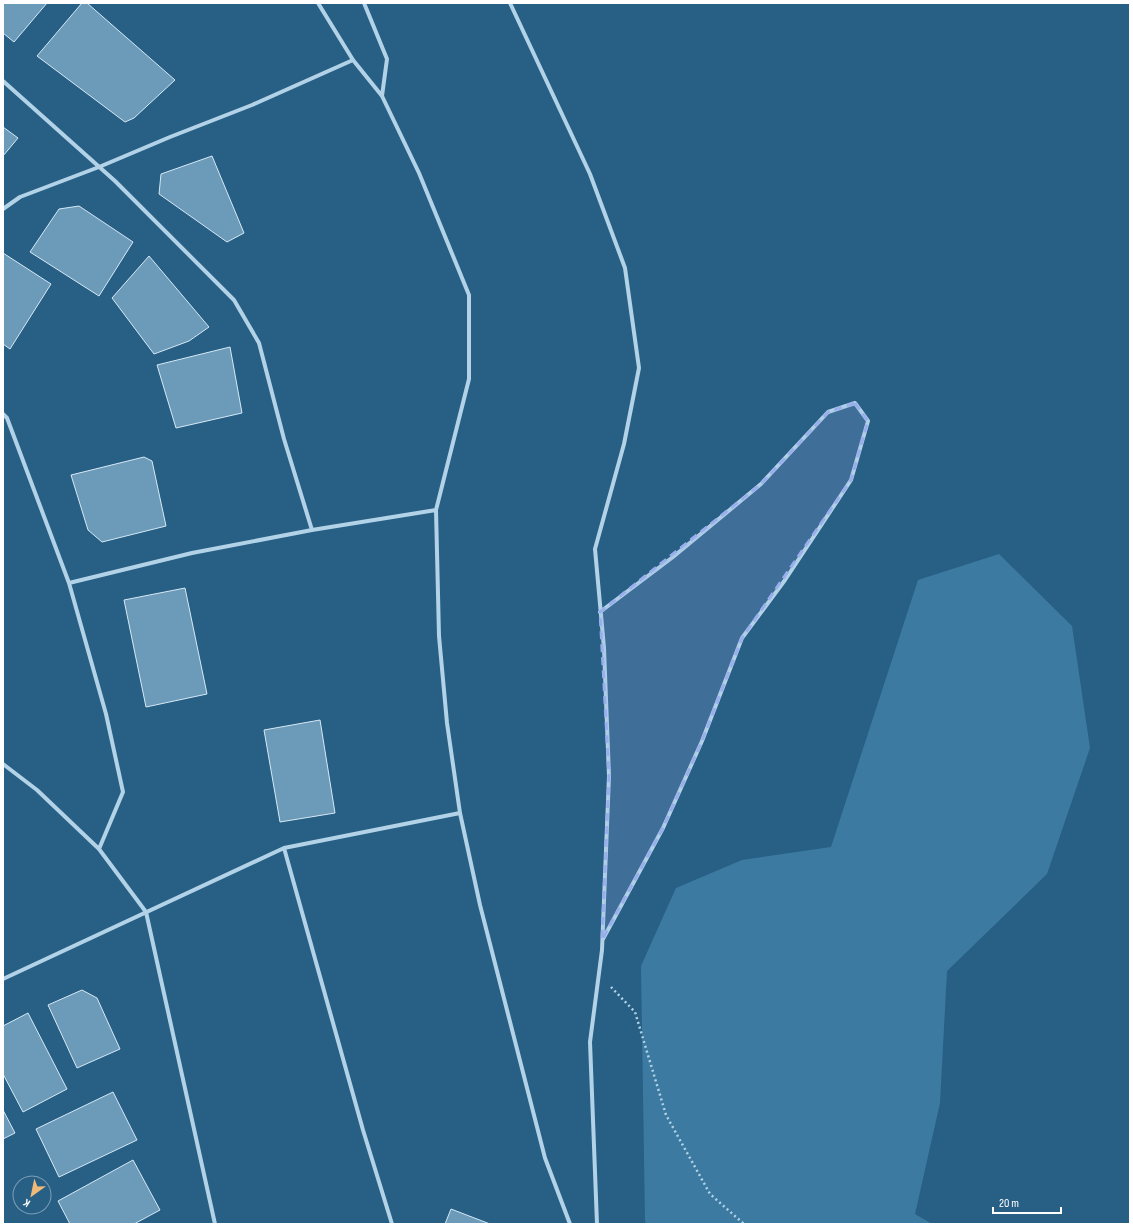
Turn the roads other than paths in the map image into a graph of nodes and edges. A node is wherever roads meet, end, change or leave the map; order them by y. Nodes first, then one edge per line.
1 (318, 3) edge
2 (364, 3) edge
3 (510, 3) edge
4 (354, 60) junction
5 (3, 81) edge
6 (382, 96) junction
7 (100, 167) junction
8 (3, 209) edge
9 (3, 414) edge
10 (436, 510) junction
11 (312, 530) junction
12 (69, 583) junction
13 (600, 612) junction
14 (3, 764) edge
15 (460, 813) junction
16 (284, 848) junction
17 (99, 849) junction
18 (146, 912) junction
19 (602, 940) junction
20 (3, 979) edge
21 (215, 1224) edge
22 (392, 1224) edge
23 (570, 1224) edge
24 (597, 1224) edge

1 - 4 street
2 - 6 street
3 - 13 street
4 - 6 street
4 - 7 street
5 - 7 street
6 - 10 street
7 - 8 street
7 - 11 street
9 - 12 street
10 - 11 street
10 - 15 street
11 - 12 street
12 - 17 street
13 - 19 street
13 - 19 street
14 - 17 street
15 - 16 street
15 - 23 street
16 - 18 street
16 - 22 street
17 - 18 street
18 - 20 street
18 - 21 street
19 - 24 street

